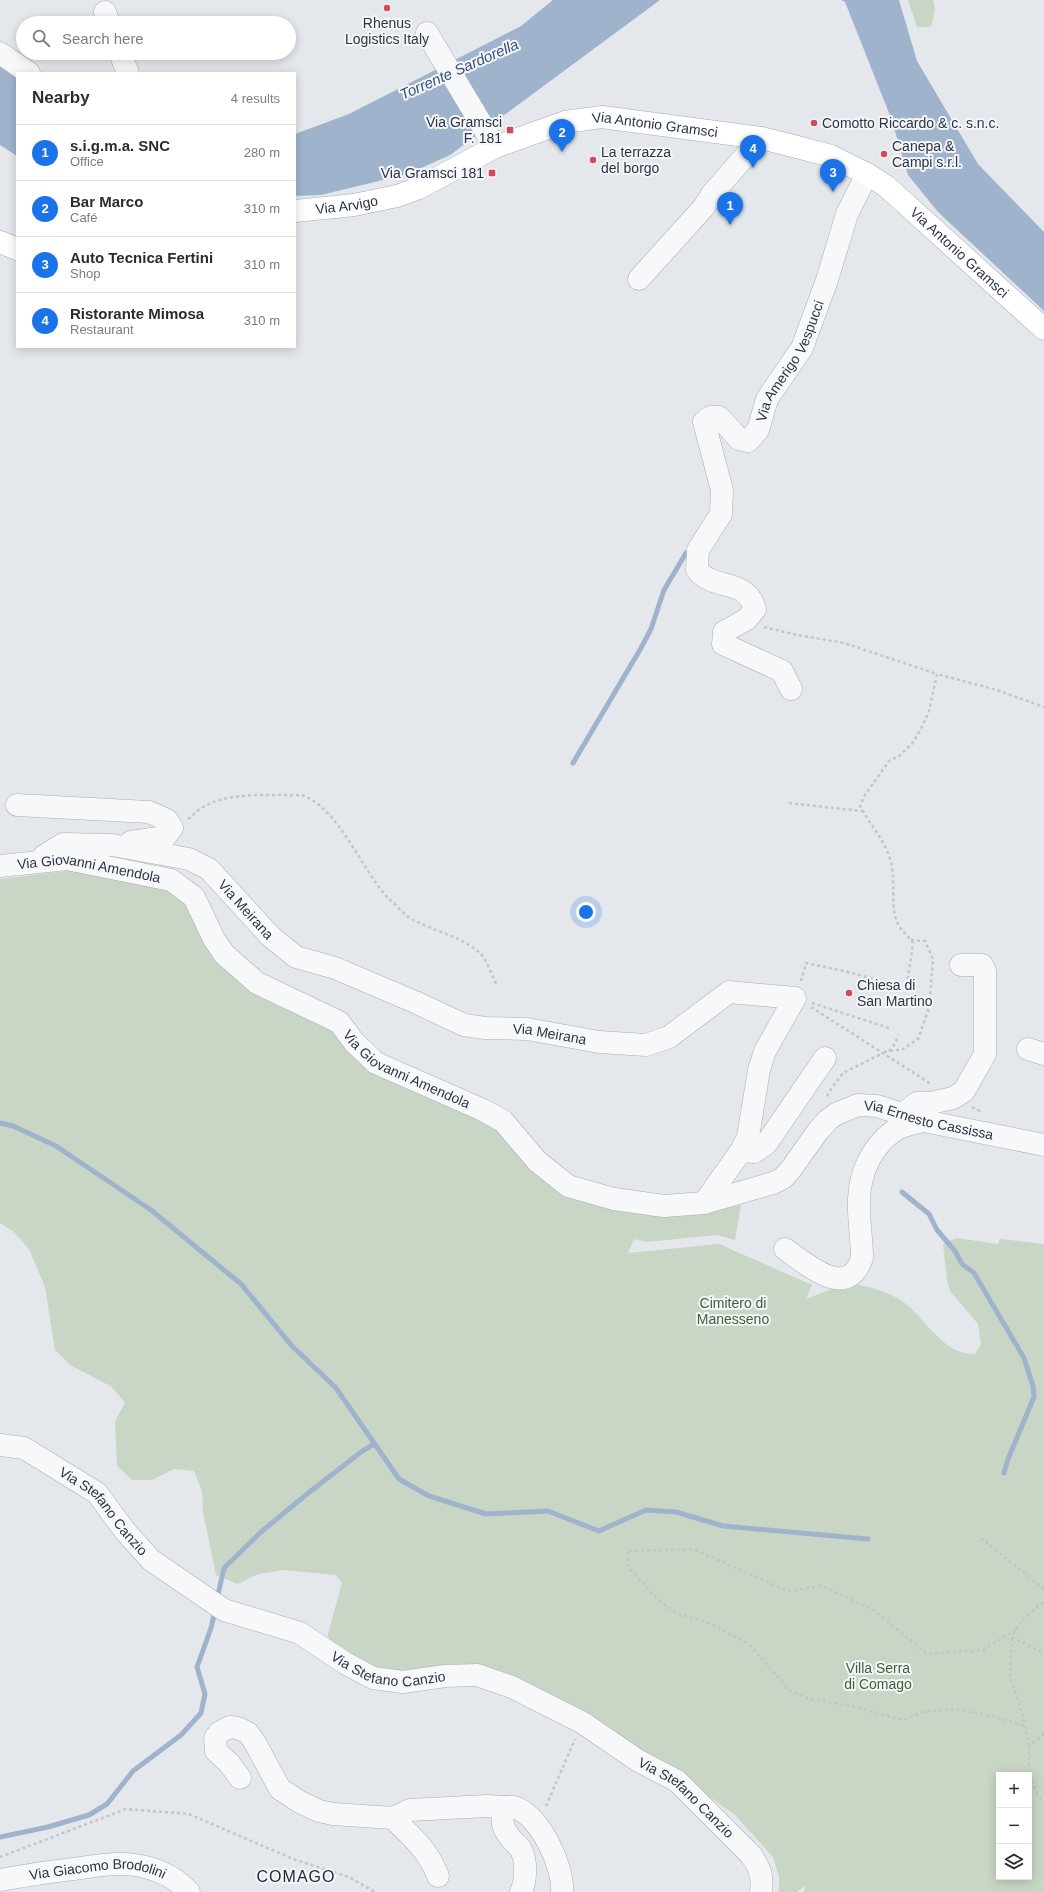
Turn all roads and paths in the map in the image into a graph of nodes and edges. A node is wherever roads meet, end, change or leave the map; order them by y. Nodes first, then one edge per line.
1 (427, 33) dead end
2 (0, 53) edge
3 (123, 60) edge
4 (28, 72) edge
5 (128, 72) edge
6 (760, 138) junction
7 (492, 142) junction
8 (867, 174) junction
9 (397, 196) joint
10 (296, 211) edge
11 (0, 242) edge
12 (16, 249) edge
13 (639, 278) dead end
14 (1044, 329) edge
15 (741, 622) junction
16 (937, 674) junction
17 (791, 689) dead end
18 (1044, 707) edge
19 (789, 803) dead end
20 (17, 805) dead end
21 (862, 811) junction
22 (172, 828) junction
23 (112, 845) junction
24 (34, 862) junction
25 (0, 866) edge
26 (911, 940) junction
27 (961, 965) dead end
28 (907, 985) dead end
29 (497, 986) dead end
30 (901, 986) dead end
31 (795, 998) junction
32 (889, 1028) dead end
33 (898, 1035) dead end
34 (884, 1052) junction
35 (825, 1058) dead end
36 (953, 1098) junction
37 (825, 1103) dead end
38 (903, 1114) junction
39 (988, 1115) dead end
40 (924, 1121) junction
41 (1044, 1145) edge
42 (742, 1151) junction
43 (704, 1203) junction
44 (785, 1249) dead end
45 (0, 1445) edge
46 (981, 1538) dead end
47 (1044, 1589) edge
48 (1044, 1601) edge
49 (1016, 1630) junction
50 (1012, 1637) junction
51 (1044, 1653) edge
52 (583, 1723) junction
53 (1025, 1726) junction
54 (1044, 1734) edge
55 (1029, 1746) junction
56 (240, 1778) dead end
57 (1044, 1802) edge
58 (505, 1807) junction
59 (393, 1818) junction
60 (538, 1825) junction
61 (0, 1857) edge
62 (438, 1876) dead end
63 (0, 1880) edge
64 (189, 1892) edge
65 (375, 1892) edge
66 (521, 1892) edge
67 (562, 1892) edge
68 (761, 1892) edge

1 - 7 street
2 - 4 street
3 - 5 street
6 - 7 main road, Via Antonio Gramsci
6 - 8 main road, Via Antonio Gramsci
6 - 13 street
7 - 9 main road, Via Antonio Gramsci
8 - 14 main road, Via Antonio Gramsci
8 - 15 street, Via Amerigo Vespucci
9 - 10 main road, Via Arvigo
11 - 12 main road
15 - 16 path
15 - 17 street, Via Amerigo Vespucci
16 - 18 path
16 - 21 path
19 - 21 path
20 - 22 street
21 - 26 path
22 - 23 street, Via Meirana
22 - 29 path
23 - 24 street, Via Meirana
23 - 31 street, Via Meirana
24 - 25 street, Via Giovanni Amendola
24 - 43 street, Via Giovanni Amendola
26 - 28 path
26 - 34 path
27 - 36 street
30 - 31 path
31 - 32 path
31 - 34 path
31 - 42 street
33 - 34 path
34 - 36 path
34 - 37 path
35 - 42 street
36 - 38 street
36 - 39 path
38 - 40 street, Via Ernesto Cassissa
38 - 43 street, Via Ernesto Cassissa
40 - 41 street, Via Ernesto Cassissa
40 - 44 street
42 - 43 street
45 - 52 street, Via Stefano Canzio
46 - 47 path
48 - 49 path
49 - 50 path
49 - 53 path
50 - 51 path
50 - 53 path
52 - 60 path
52 - 68 street, Via Stefano Canzio
53 - 55 path
54 - 55 path
55 - 57 path
56 - 59 street
58 - 59 street
58 - 60 street
58 - 66 street
59 - 62 street
60 - 67 street
61 - 65 path
63 - 64 street, Via Giacomo Brodolini

